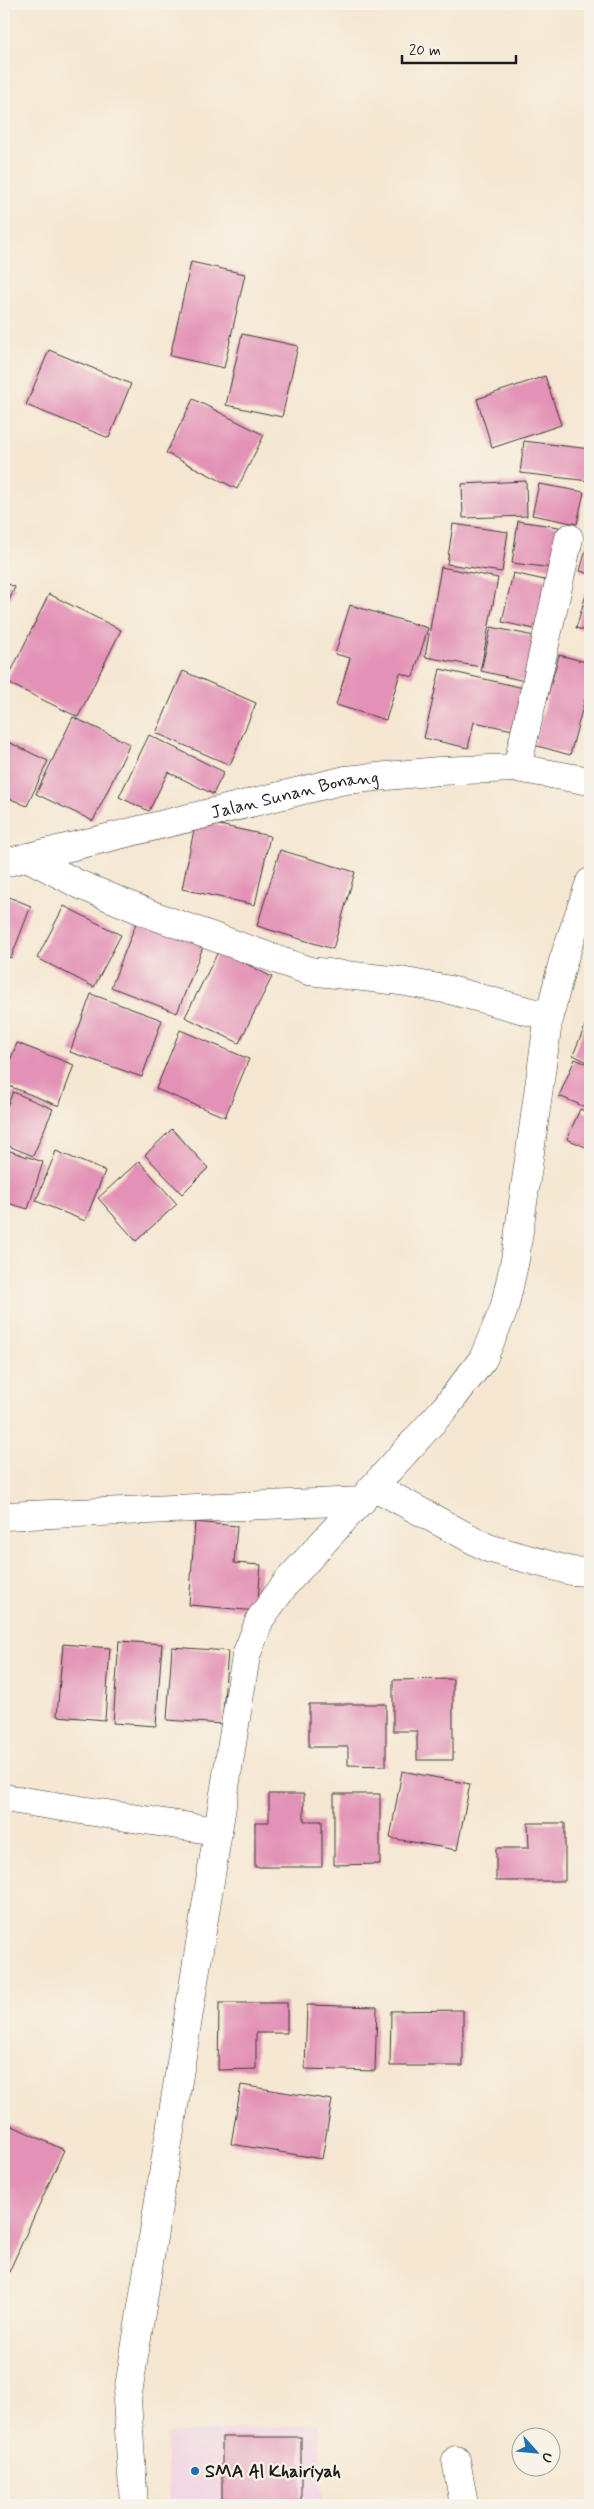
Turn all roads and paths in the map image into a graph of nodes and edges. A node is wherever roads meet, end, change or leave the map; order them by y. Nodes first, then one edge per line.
1 (569, 538) dead end
2 (517, 768) junction
3 (590, 780) edge
4 (16, 860) edge
5 (590, 882) edge
6 (550, 1017) junction
7 (368, 1494) junction
8 (4, 1516) edge
9 (590, 1572) edge
10 (4, 1798) edge
11 (216, 1831) junction
12 (456, 2460) dead end
13 (134, 2505) edge
14 (464, 2505) edge

1 - 2 street
2 - 3 street, Jalan Sunan Bonang
2 - 4 street, Jalan Sunan Bonang
4 - 6 street
5 - 6 street
6 - 7 street
7 - 8 street
7 - 9 street
7 - 11 street
10 - 11 street
11 - 13 street
12 - 14 street

